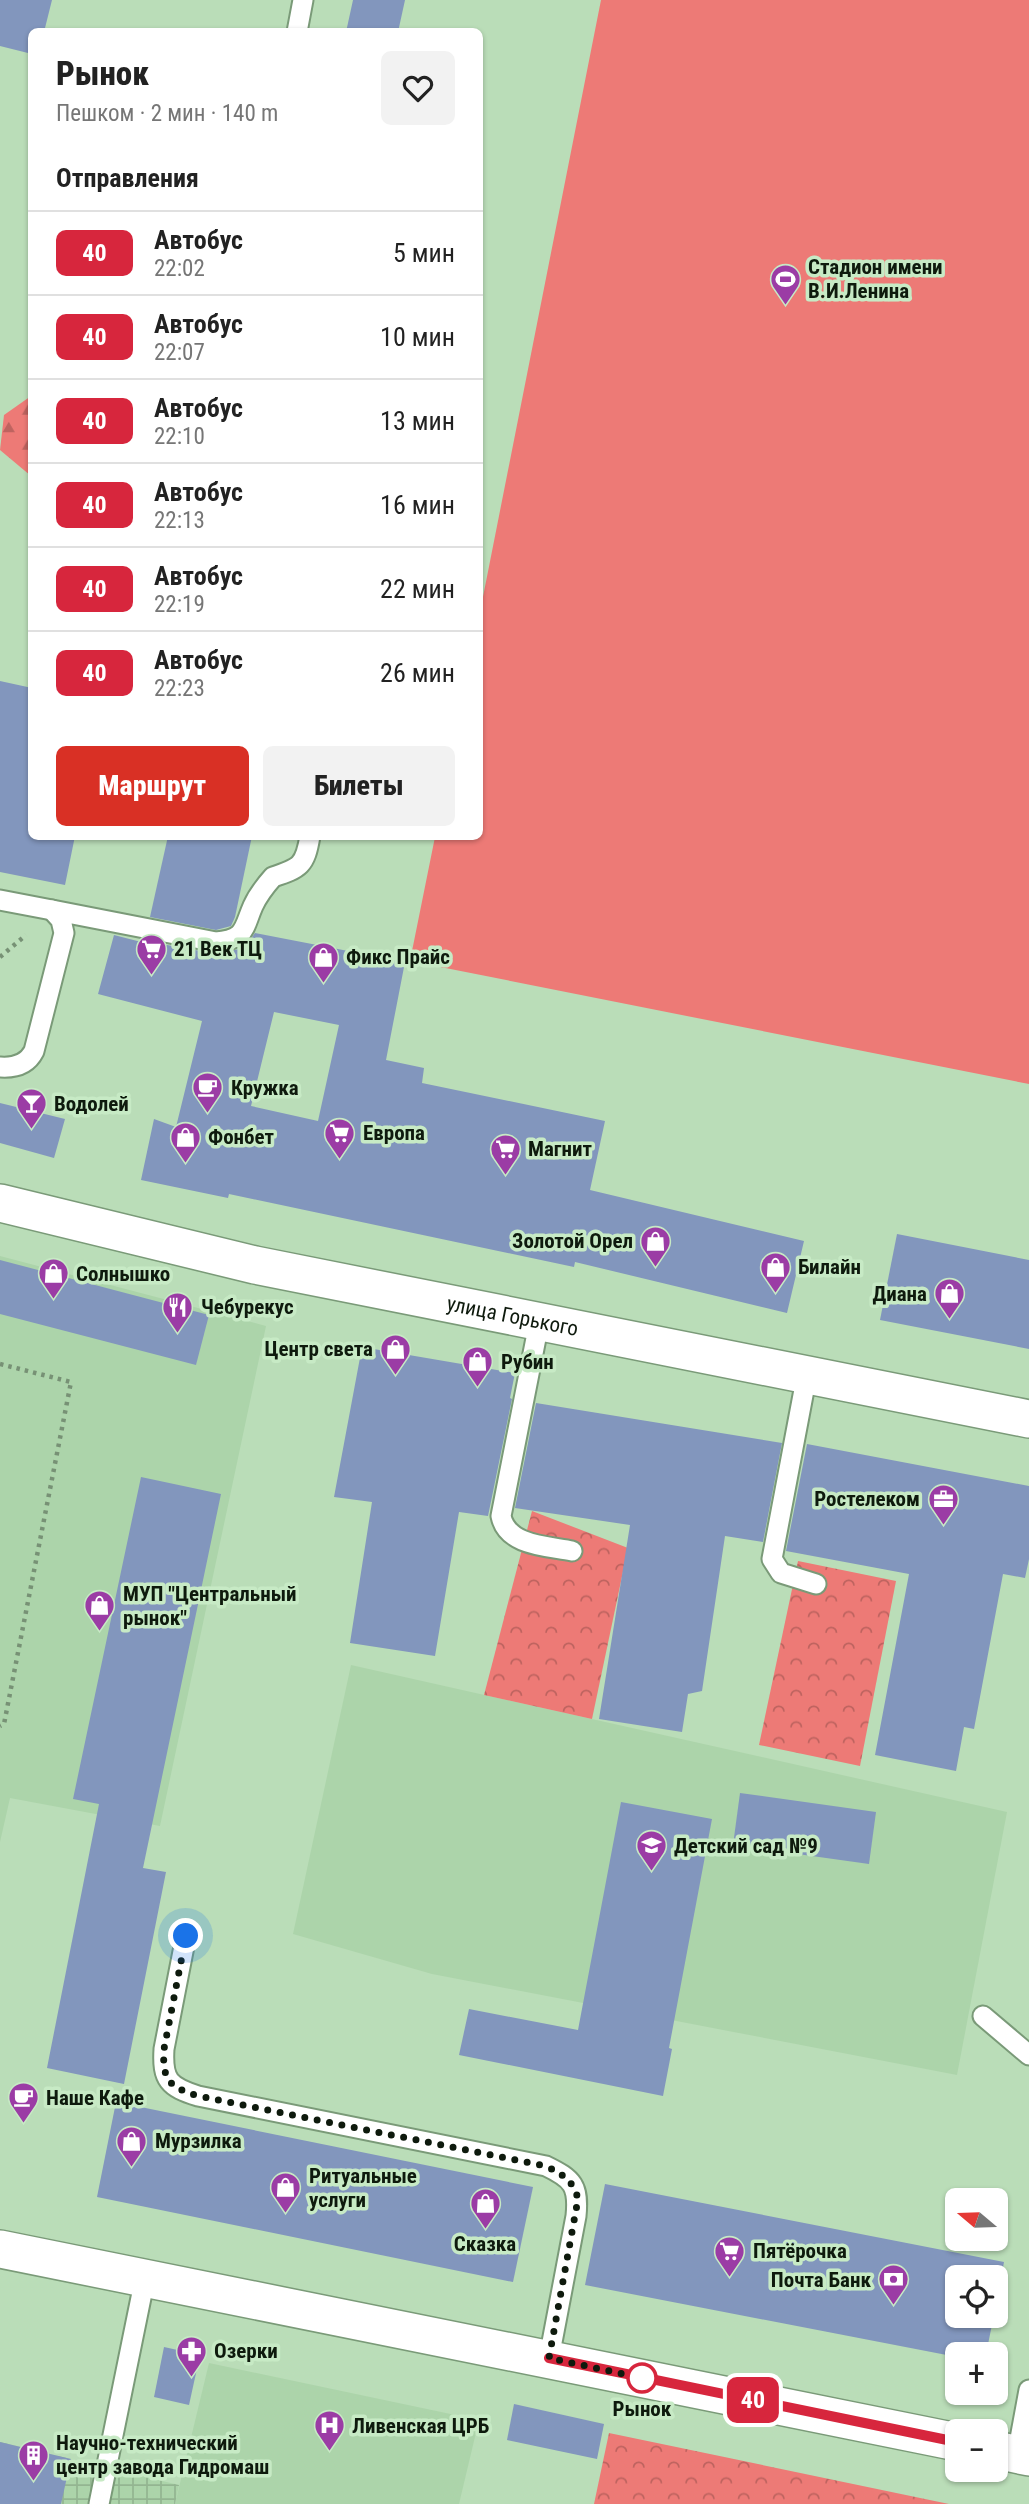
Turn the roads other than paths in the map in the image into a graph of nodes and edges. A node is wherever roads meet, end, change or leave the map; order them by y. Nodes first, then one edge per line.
1 (303, 0) edge
2 (298, 28) edge
3 (309, 840) edge
4 (0, 900) edge
5 (52, 910) junction
6 (0, 1067) edge
7 (0, 1203) edge
8 (539, 1323) junction
9 (807, 1374) junction
10 (1029, 1419) edge
11 (572, 1551) dead end
12 (816, 1584) dead end
13 (186, 1936) dead end
14 (983, 2016) dead end
15 (1029, 2055) edge
16 (0, 2249) edge
17 (145, 2278) junction
18 (549, 2358) junction
19 (1029, 2390) edge
20 (945, 2440) edge
21 (1014, 2454) edge
22 (99, 2504) edge

1 - 2 lane
3 - 5 lane
4 - 5 lane
5 - 6 lane
7 - 8 street, улица Горького
8 - 9 street, улица Горького
8 - 11 lane
9 - 10 street, улица Горького
9 - 12 lane
13 - 18 lane
14 - 15 lane
16 - 17 street
17 - 18 street
17 - 22 lane
18 - 20 street
19 - 21 lane

